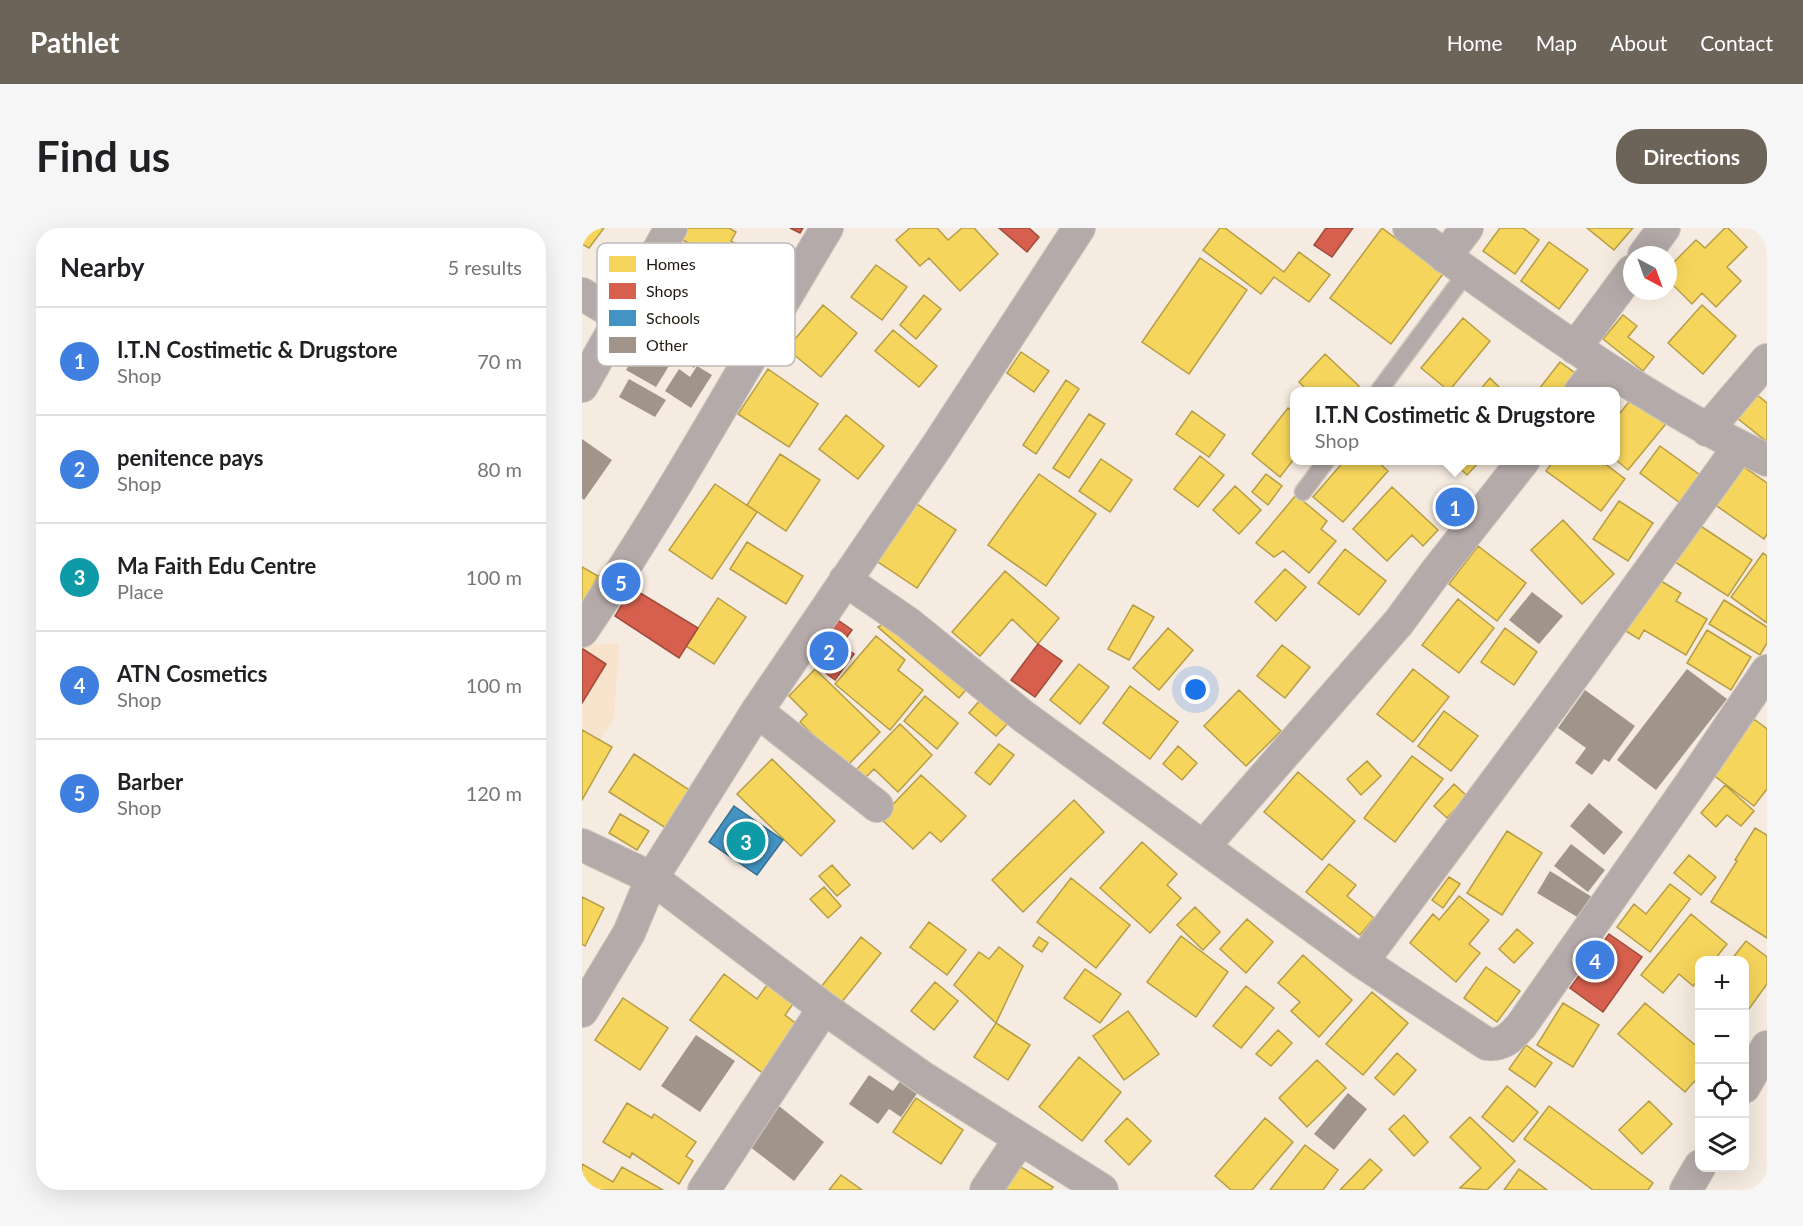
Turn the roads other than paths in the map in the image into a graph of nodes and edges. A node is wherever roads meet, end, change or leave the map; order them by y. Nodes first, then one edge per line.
1 (671, 228) edge
2 (827, 228) edge
3 (1409, 228) edge
4 (1467, 228) edge
5 (1664, 228) edge
6 (1068, 233) edge
7 (662, 243) edge
8 (1651, 246) edge
9 (1456, 264) junction
10 (795, 283) edge
11 (1623, 283) edge
12 (582, 294) edge
13 (597, 303) edge
14 (1575, 348) junction
15 (597, 359) edge
16 (1767, 360) edge
17 (1600, 365) junction
18 (746, 366) edge
19 (582, 386) edge
20 (1381, 387) edge
21 (1584, 387) edge
22 (1707, 430) junction
23 (1739, 447) junction
24 (1767, 460) edge
25 (1323, 465) edge
26 (1520, 465) edge
27 (1303, 492) dead end
28 (845, 580) junction
29 (582, 630) edge
30 (1767, 671) edge
31 (757, 711) junction
32 (877, 806) dead end
33 (582, 844) edge
34 (1204, 846) junction
35 (651, 878) junction
36 (1362, 962) junction
37 (824, 1008) junction
38 (582, 1011) edge
39 (1766, 1051) edge
40 (1749, 1079) edge
41 (1020, 1139) junction
42 (1696, 1172) edge
43 (704, 1190) edge
44 (986, 1190) edge
45 (1102, 1190) edge
46 (1686, 1190) edge

1 - 7 street
2 - 10 street
3 - 9 street
4 - 9 street
5 - 8 street
6 - 28 street
9 - 14 street
9 - 20 lane
11 - 14 street
12 - 13 street
14 - 17 street
15 - 19 street
16 - 22 street
17 - 21 street
17 - 22 street
18 - 29 street
22 - 23 street
23 - 24 street
23 - 36 street
25 - 27 lane
26 - 34 street
28 - 31 street
28 - 34 street
30 - 36 street
31 - 32 street
31 - 35 street
33 - 35 street
34 - 36 street
35 - 37 street
35 - 38 street
37 - 41 street
37 - 43 street
39 - 40 street
41 - 44 street
41 - 45 street
42 - 46 street

